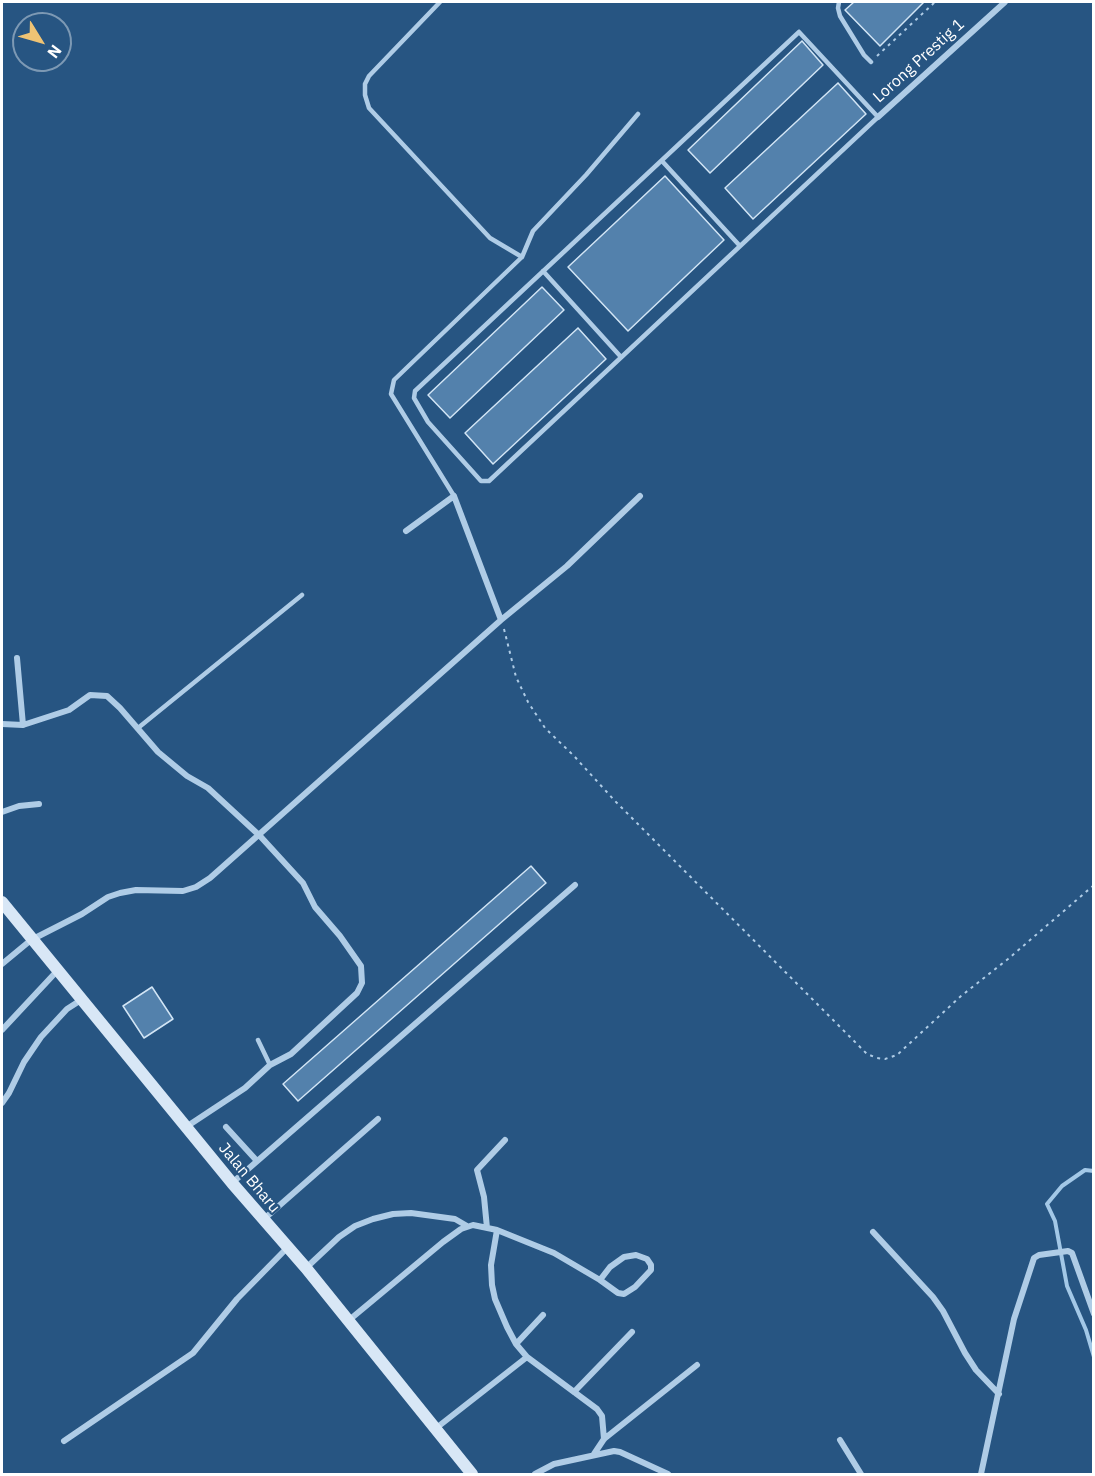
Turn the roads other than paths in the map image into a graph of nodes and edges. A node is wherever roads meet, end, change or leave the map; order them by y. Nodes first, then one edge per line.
1 (440, 2) edge
2 (839, 2) edge
3 (1005, 2) edge
4 (871, 62) road end
5 (638, 114) dead end
6 (878, 117) junction
7 (662, 161) junction
8 (740, 246) junction
9 (522, 257) junction
10 (543, 271) junction
11 (621, 357) junction
12 (454, 496) junction
13 (640, 496) dead end
14 (406, 531) dead end
15 (302, 595) dead end
16 (501, 620) junction
17 (17, 657) dead end
18 (2, 724) edge
19 (23, 725) junction
20 (138, 728) junction
21 (39, 804) dead end
22 (2, 812) edge
23 (260, 836) junction
24 (575, 885) dead end
25 (2, 902) edge
26 (31, 940) junction
27 (2, 964) edge
28 (57, 971) junction
29 (81, 999) junction
30 (2, 1030) edge
31 (258, 1040) dead end
32 (270, 1065) junction
33 (2, 1103) edge
34 (378, 1119) dead end
35 (186, 1127) junction
36 (226, 1127) dead end
37 (505, 1140) dead end
38 (257, 1161) junction
39 (232, 1183) junction
40 (263, 1220) junction
41 (467, 1226) junction
42 (487, 1228) junction
43 (497, 1230) junction
44 (873, 1232) dead end
45 (287, 1248) junction
46 (306, 1268) junction
47 (600, 1280) junction
48 (1094, 1314) edge
49 (543, 1315) dead end
50 (348, 1321) junction
51 (632, 1332) dead end
52 (516, 1344) junction
53 (527, 1357) junction
54 (697, 1365) dead end
55 (574, 1392) junction
56 (999, 1394) junction
57 (435, 1429) junction
58 (604, 1439) junction
59 (840, 1440) dead end
60 (64, 1441) dead end
61 (594, 1454) junction
62 (472, 1474) edge
63 (534, 1474) edge
64 (668, 1474) edge
65 (861, 1474) edge
66 (981, 1474) edge

1 - 9 lane
2 - 4 lane
3 - 6 street, Lorong Prestig 1
5 - 9 lane
6 - 7 lane
6 - 8 lane
7 - 8 lane
7 - 10 lane
8 - 11 lane
9 - 12 lane
10 - 11 lane
10 - 11 lane
12 - 14 street
12 - 16 street
13 - 16 street
15 - 20 lane
16 - 23 street
17 - 19 street
18 - 19 street
19 - 20 street
20 - 23 street
21 - 22 street
23 - 26 street
23 - 32 street
24 - 38 street
25 - 26 main road, Jalan Bharu
26 - 27 street
26 - 28 main road, Jalan Bharu
28 - 29 main road, Jalan Bharu
28 - 30 street
29 - 33 street
29 - 35 main road, Jalan Bharu
31 - 32 lane
32 - 35 street
34 - 40 street
35 - 39 main road, Jalan Bharu
36 - 38 street
37 - 42 street
38 - 39 street
39 - 40 main road, Jalan Bharu
40 - 45 main road, Jalan Bharu
41 - 42 street
41 - 46 street
41 - 50 street
42 - 43 street
43 - 47 street
43 - 52 street
44 - 56 street
45 - 46 main road, Jalan Bharu
45 - 60 street
46 - 50 main road, Jalan Bharu
47 - 47 street
48 - 56 street
49 - 52 street
50 - 57 main road, Jalan Bharu
51 - 55 street
52 - 53 street
53 - 55 street
53 - 57 street
54 - 58 street
55 - 58 street
56 - 66 street
57 - 62 main road, Jalan Bharu
58 - 61 street
59 - 65 street
61 - 63 street
61 - 64 street

